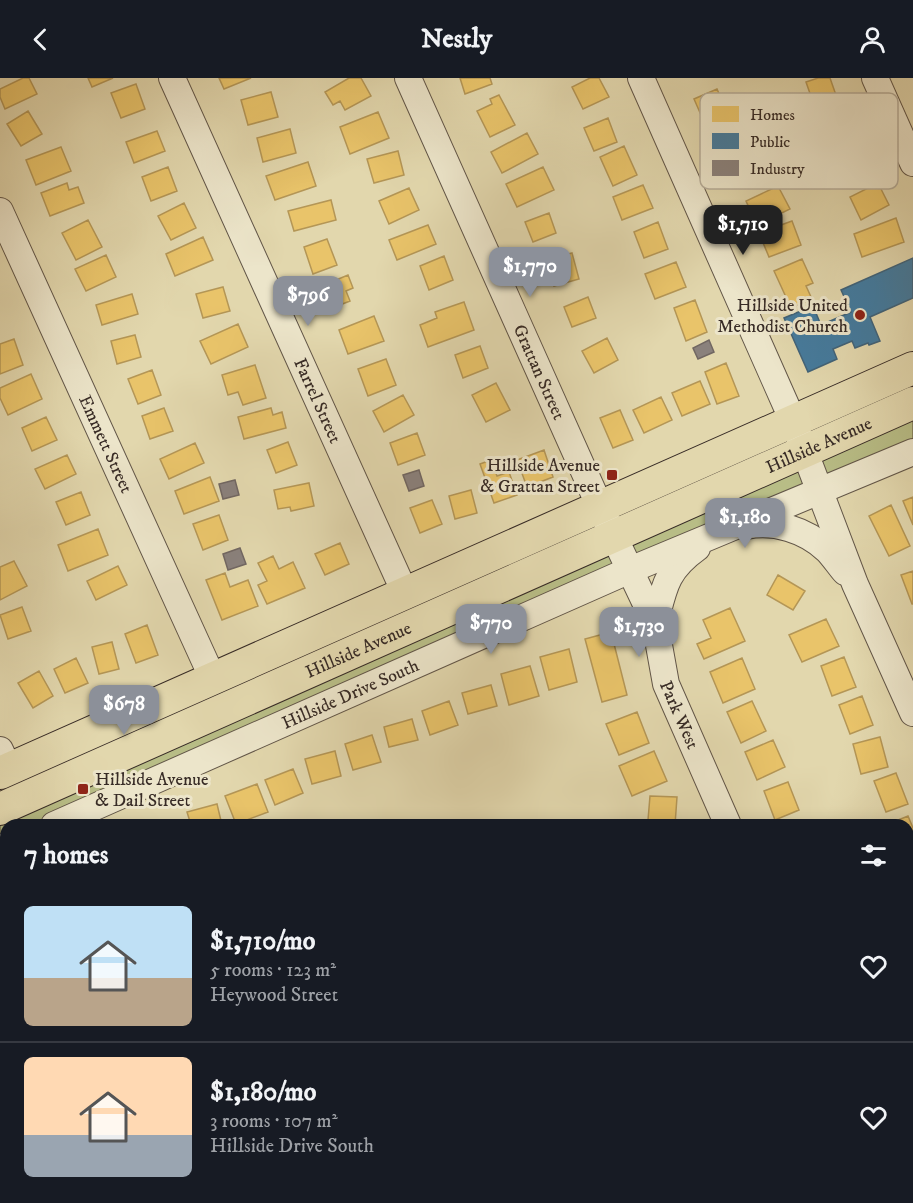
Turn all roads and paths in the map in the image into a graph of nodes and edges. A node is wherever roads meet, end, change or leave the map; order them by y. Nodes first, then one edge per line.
1 (172, 78) edge
2 (408, 78) edge
3 (641, 78) edge
4 (875, 78) edge
5 (882, 93) edge
6 (898, 129) edge
7 (913, 163) edge
8 (0, 211) edge
9 (913, 368) edge
10 (913, 403) edge
11 (793, 421) junction
12 (805, 451) junction
13 (913, 452) edge
14 (821, 490) junction
15 (600, 507) junction
16 (720, 533) junction
17 (614, 536) junction
18 (630, 570) junction
19 (855, 584) junction
20 (405, 593) junction
21 (655, 623) junction
22 (213, 679) junction
23 (913, 713) edge
24 (98, 730) junction
25 (111, 760) junction
26 (3, 764) edge
27 (126, 793) junction
28 (0, 809) edge
29 (68, 819) edge
30 (725, 819) edge

1 - 20 street, Farrel Street
2 - 15 street, Grattan Street
3 - 11 street
4 - 5 street
6 - 7 street
8 - 22 street, Emmett Street
9 - 11 main road, Hillside Avenue
10 - 12 main road, Hillside Avenue
11 - 12 street
11 - 15 main road, Hillside Avenue
12 - 14 street
12 - 17 main road, Hillside Avenue
13 - 14 street, Hillside Drive South
14 - 16 street, Hillside Drive South
14 - 19 street
15 - 17 street, Grattan Street
15 - 20 main road, Hillside Avenue
16 - 18 street, Hillside Drive South
16 - 19 street
16 - 21 street
17 - 18 street, Park West
17 - 25 main road, Hillside Avenue
18 - 21 street, Park West
18 - 27 street, Hillside Drive South
19 - 23 street
20 - 22 main road, Hillside Avenue
21 - 30 street, Park West
22 - 24 main road, Hillside Avenue
24 - 25 street
24 - 26 main road, Hillside Avenue
25 - 27 street
25 - 28 main road, Hillside Avenue
27 - 29 street, Hillside Drive South

